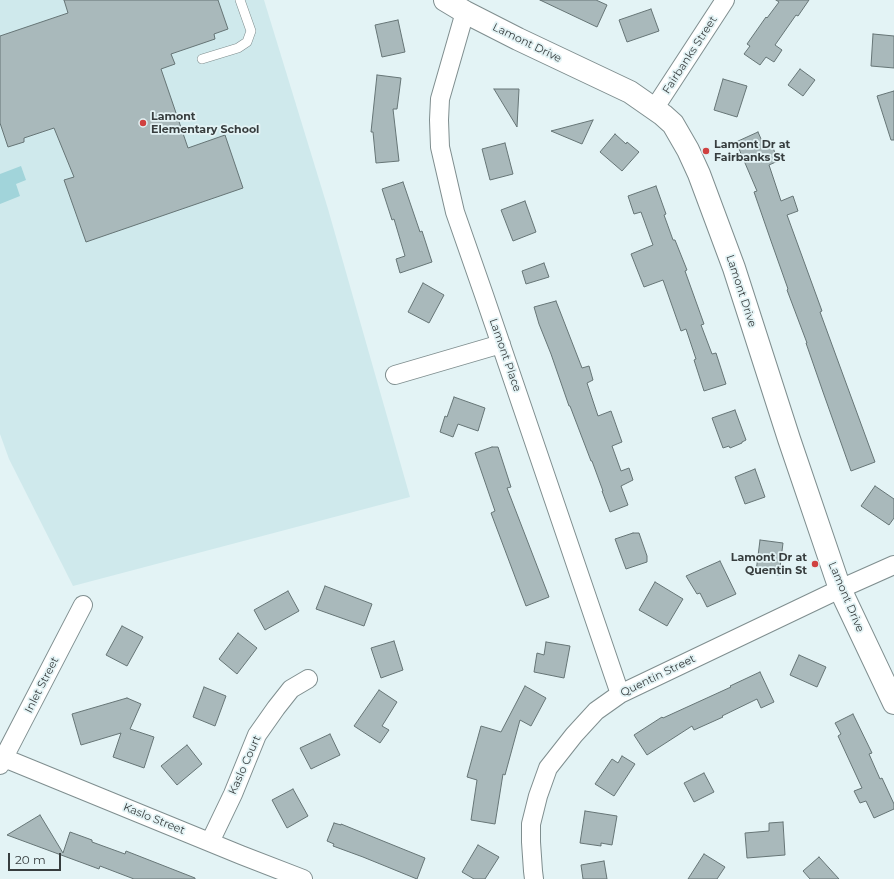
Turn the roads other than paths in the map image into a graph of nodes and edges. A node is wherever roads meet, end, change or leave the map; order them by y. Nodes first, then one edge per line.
1 (240, 0) edge
2 (445, 0) edge
3 (725, 0) edge
4 (465, 12) junction
5 (202, 59) dead end
6 (654, 109) junction
7 (501, 344) junction
8 (395, 376) dead end
9 (894, 565) edge
10 (840, 589) junction
11 (83, 605) dead end
12 (308, 679) dead end
13 (620, 694) junction
14 (894, 703) edge
15 (2, 761) edge
16 (210, 842) junction
17 (303, 879) edge
18 (534, 879) edge

1 - 5 lane
2 - 4 street, Lamont Drive
3 - 6 street, Fairbanks Street
4 - 6 street, Lamont Drive
4 - 7 street, Lamont Place
6 - 10 street, Lamont Drive
7 - 8 street
7 - 13 street, Lamont Place
9 - 10 street, Quentin Street
10 - 13 street, Quentin Street
10 - 14 street, Lamont Drive
11 - 15 street, Inlet Street
12 - 16 street, Kaslo Court
13 - 18 street, Quentin Street
15 - 16 street, Kaslo Street
16 - 17 street, Kaslo Street

